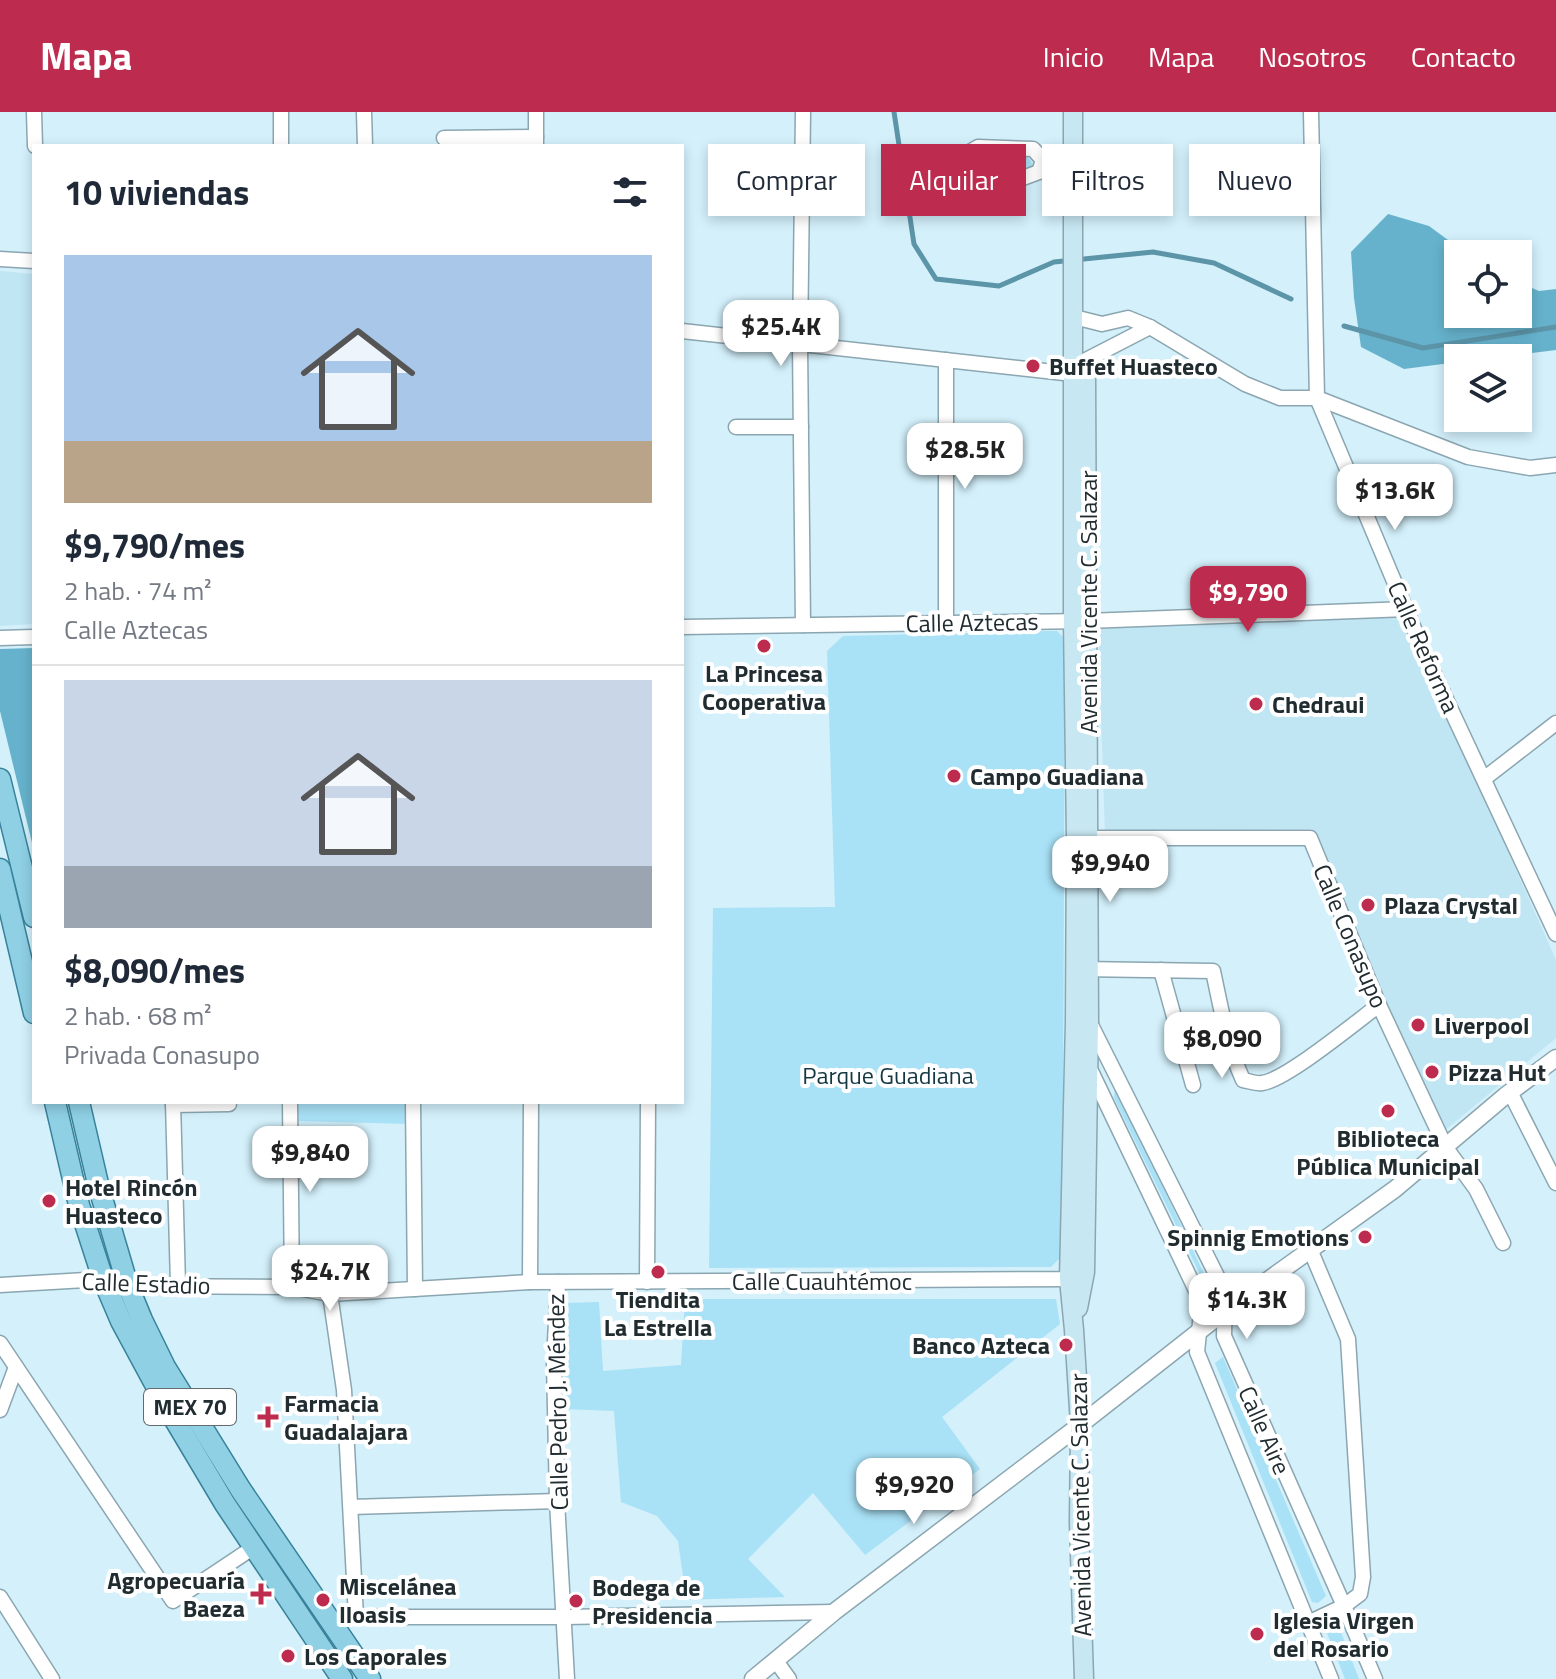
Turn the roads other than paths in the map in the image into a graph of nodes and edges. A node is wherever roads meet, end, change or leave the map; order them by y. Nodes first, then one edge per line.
1 (34, 112) edge
2 (281, 112) edge
3 (364, 112) edge
4 (536, 112) edge
5 (803, 112) edge
6 (1073, 112) edge
7 (1083, 112) edge
8 (1311, 112) edge
9 (444, 138) dead end
10 (536, 141) edge
11 (35, 144) edge
12 (281, 144) edge
13 (365, 144) edge
14 (1077, 144) edge
15 (1079, 144) edge
16 (1043, 160) joint
17 (1078, 216) edge
18 (0, 259) edge
19 (32, 261) edge
20 (1080, 318) junction
21 (1150, 327) junction
22 (684, 331) edge
23 (800, 345) junction
24 (946, 360) junction
25 (1082, 370) junction
26 (1317, 398) junction
27 (736, 427) dead end
28 (801, 427) junction
29 (1556, 465) edge
30 (1407, 609) junction
31 (1080, 621) junction
32 (946, 623) junction
33 (803, 625) junction
34 (684, 627) edge
35 (32, 637) edge
36 (0, 638) edge
37 (1556, 723) edge
38 (1485, 778) junction
39 (0, 779) edge
40 (1083, 838) junction
41 (0, 869) edge
42 (32, 908) edge
43 (1556, 934) edge
44 (1082, 969) junction
45 (1161, 970) junction
46 (32, 1005) edge
47 (1379, 1005) junction
48 (1080, 1026) junction
49 (1556, 1058) edge
50 (1089, 1067) junction
51 (1193, 1085) dead end
52 (1510, 1092) junction
53 (55, 1104) edge
54 (79, 1104) edge
55 (173, 1104) edge
56 (290, 1104) edge
57 (413, 1104) edge
58 (531, 1104) edge
59 (648, 1104) edge
60 (1446, 1148) junction
61 (1556, 1183) edge
62 (1503, 1243) dead end
63 (1310, 1249) junction
64 (1077, 1275) junction
65 (103, 1279) junction
66 (530, 1282) junction
67 (558, 1282) junction
68 (647, 1282) junction
69 (0, 1285) edge
70 (178, 1285) junction
71 (128, 1286) junction
72 (292, 1287) junction
73 (415, 1289) junction
74 (330, 1294) junction
75 (1225, 1311) junction
76 (1199, 1332) junction
77 (0, 1343) edge
78 (16, 1367) junction
79 (0, 1410) edge
80 (1080, 1425) junction
81 (557, 1501) junction
82 (351, 1507) junction
83 (254, 1547) junction
84 (0, 1597) edge
85 (1344, 1606) junction
86 (834, 1612) junction
87 (356, 1617) junction
88 (565, 1617) junction
89 (1308, 1623) junction
90 (338, 1633) junction
91 (776, 1661) junction
92 (52, 1679) edge
93 (342, 1679) edge
94 (370, 1679) edge
95 (567, 1679) edge
96 (753, 1679) edge
97 (789, 1679) edge
98 (1084, 1679) edge
99 (1331, 1679) edge
100 (1375, 1679) edge

1 - 11 street
2 - 12 street
3 - 13 street
4 - 10 street
5 - 23 street
6 - 14 main road, Avenida Vicente C. Salazar
7 - 15 main road, Avenida Vicente C. Salazar
8 - 26 street, Calle Reforma
9 - 10 street
16 - 16 street
17 - 20 main road, Avenida Vicente C. Salazar
18 - 19 street
20 - 21 street
20 - 25 main road, Avenida Vicente C. Salazar
21 - 25 street
21 - 26 street
22 - 23 street
23 - 24 street
23 - 28 street
24 - 25 street
24 - 32 street
25 - 31 main road, Avenida Vicente C. Salazar
26 - 29 street
26 - 30 street, Calle Reforma
27 - 28 street
28 - 33 street
30 - 31 street, Calle Aztecas
30 - 38 street, Calle Reforma
31 - 32 street, Calle Aztecas
31 - 40 main road, Avenida Vicente C. Salazar
32 - 33 street, Calle Aztecas
33 - 34 street, Calle Aztecas
35 - 36 street
37 - 38 street
38 - 43 street, Calle Reforma
39 - 42 main road
40 - 44 main road, Avenida Vicente C. Salazar
40 - 47 street, Calle Conasupo
41 - 46 main road
44 - 45 street
44 - 48 main road, Avenida Vicente C. Salazar
45 - 47 street
45 - 51 street
47 - 60 street, Calle Conasupo
48 - 50 main road, Avenida Vicente C. Salazar
48 - 64 main road, Avenida Vicente C. Salazar
48 - 75 street, Calle Aire
49 - 52 street
50 - 64 main road, Avenida Vicente C. Salazar
50 - 76 street, Calle Aire
52 - 60 street
52 - 61 street
53 - 65 main road, MEX 70
54 - 71 main road, MEX 70
55 - 70 street
56 - 72 street
57 - 73 street
58 - 66 street, Calle Pedro J. Méndez
59 - 68 street
60 - 62 street, Calle Conasupo
60 - 63 street
63 - 75 street
63 - 85 street
64 - 68 street, Calle Cuauhtémoc
64 - 80 main road, Avenida Vicente C. Salazar
65 - 69 street, Calle Estadio
65 - 71 street, Calle Estadio
65 - 83 main road, MEX 70
66 - 67 street, Calle Pedro J. Méndez
66 - 73 street, Calle Estadio
67 - 68 street, Calle Cuauhtémoc
67 - 81 street, Calle Pedro J. Méndez
70 - 71 street, Calle Estadio
70 - 72 street, Calle Estadio
71 - 90 main road, MEX 70
72 - 74 street, Calle Estadio
73 - 74 street, Calle Estadio
74 - 82 street
75 - 76 street
75 - 85 street, Calle Aire
76 - 80 street
76 - 89 street, Calle Aire
77 - 78 street
78 - 79 street
78 - 83 street
80 - 86 street
80 - 98 main road, Avenida Vicente C. Salazar
81 - 82 street
81 - 88 street, Calle Pedro J. Méndez
82 - 87 street
83 - 93 main road, MEX 70
84 - 92 street
85 - 89 street
85 - 100 street, Calle Aire
86 - 88 street
86 - 91 street
87 - 88 street
87 - 90 street
88 - 95 street, Calle Pedro J. Méndez
89 - 99 street, Calle Aire
90 - 94 main road, MEX 70
91 - 96 street
91 - 97 street

